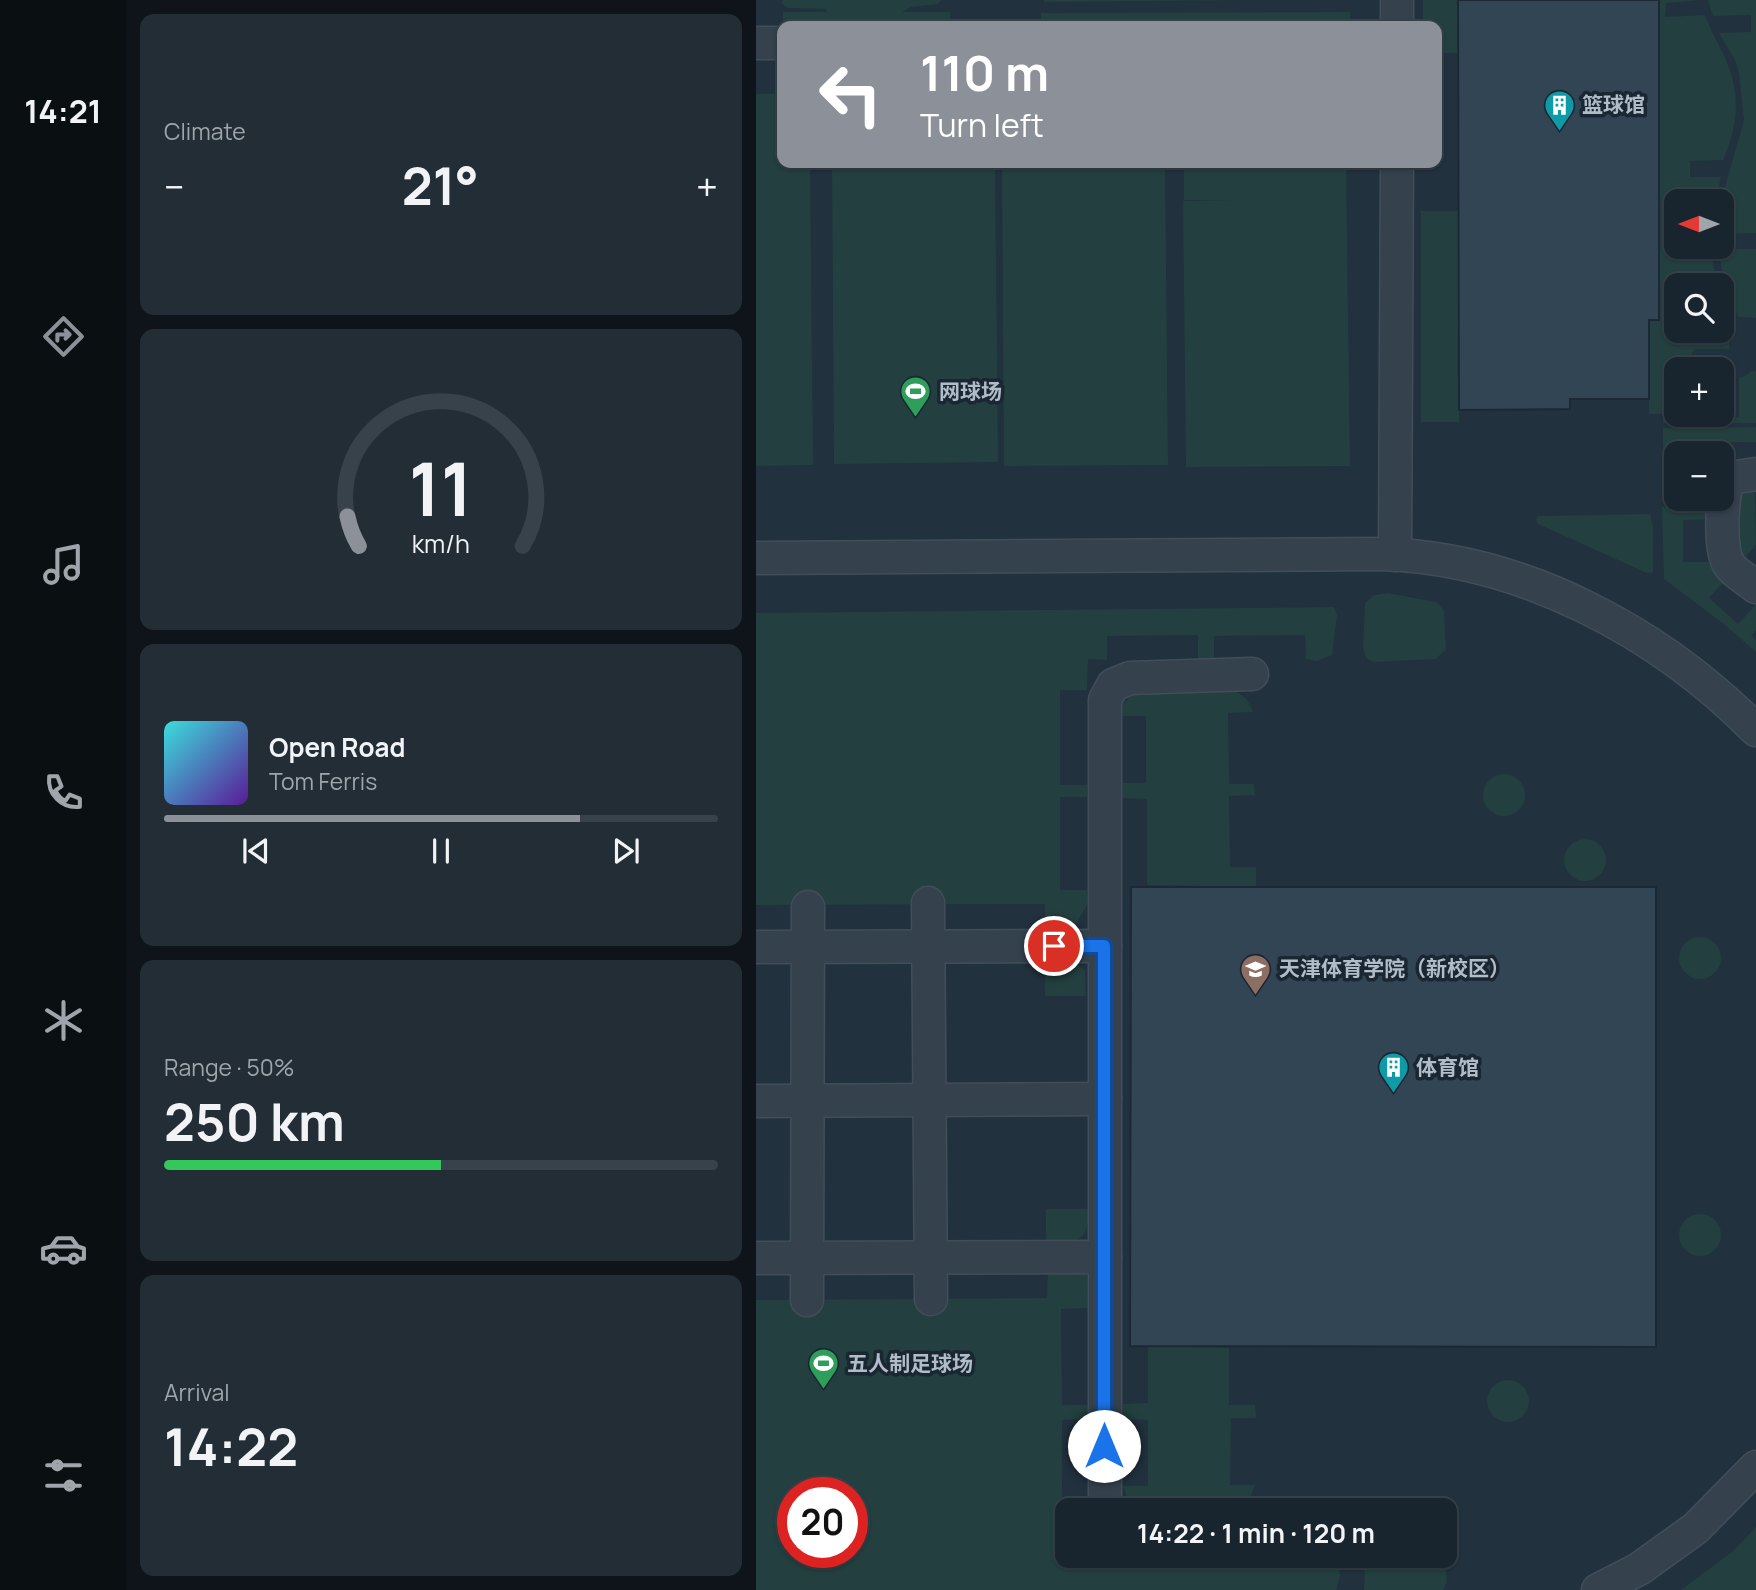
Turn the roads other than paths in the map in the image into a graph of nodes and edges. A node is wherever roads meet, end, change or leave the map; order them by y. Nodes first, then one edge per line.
1 (1397, 0) edge
2 (1397, 21) edge
3 (756, 43) edge
4 (777, 43) edge
5 (1397, 168) edge
6 (1756, 474) edge
7 (1395, 555) junction
8 (756, 558) edge
9 (1756, 587) edge
10 (1252, 674) dead end
11 (1756, 730) edge
12 (928, 903) dead end
13 (808, 907) dead end
14 (808, 946) junction
15 (929, 946) junction
16 (1104, 946) junction
17 (756, 947) edge
18 (1104, 1099) junction
19 (929, 1100) junction
20 (756, 1101) edge
21 (807, 1101) junction
22 (1104, 1257) junction
23 (756, 1258) edge
24 (807, 1258) junction
25 (931, 1258) junction
26 (931, 1299) dead end
27 (807, 1300) dead end
28 (1756, 1467) edge
29 (1104, 1498) edge
30 (1598, 1590) edge

1 - 2 lane
3 - 4 lane
5 - 7 lane
6 - 9 lane
7 - 8 lane
7 - 11 lane
10 - 16 lane
12 - 15 lane
13 - 14 lane
14 - 15 lane
14 - 17 lane
14 - 21 lane
15 - 16 lane
15 - 19 lane
16 - 18 lane
18 - 19 lane
18 - 22 lane
19 - 21 lane
19 - 25 lane
20 - 21 lane
21 - 24 lane
22 - 25 lane
22 - 29 lane
23 - 24 lane
24 - 25 lane
24 - 27 lane
25 - 26 lane
28 - 30 lane

